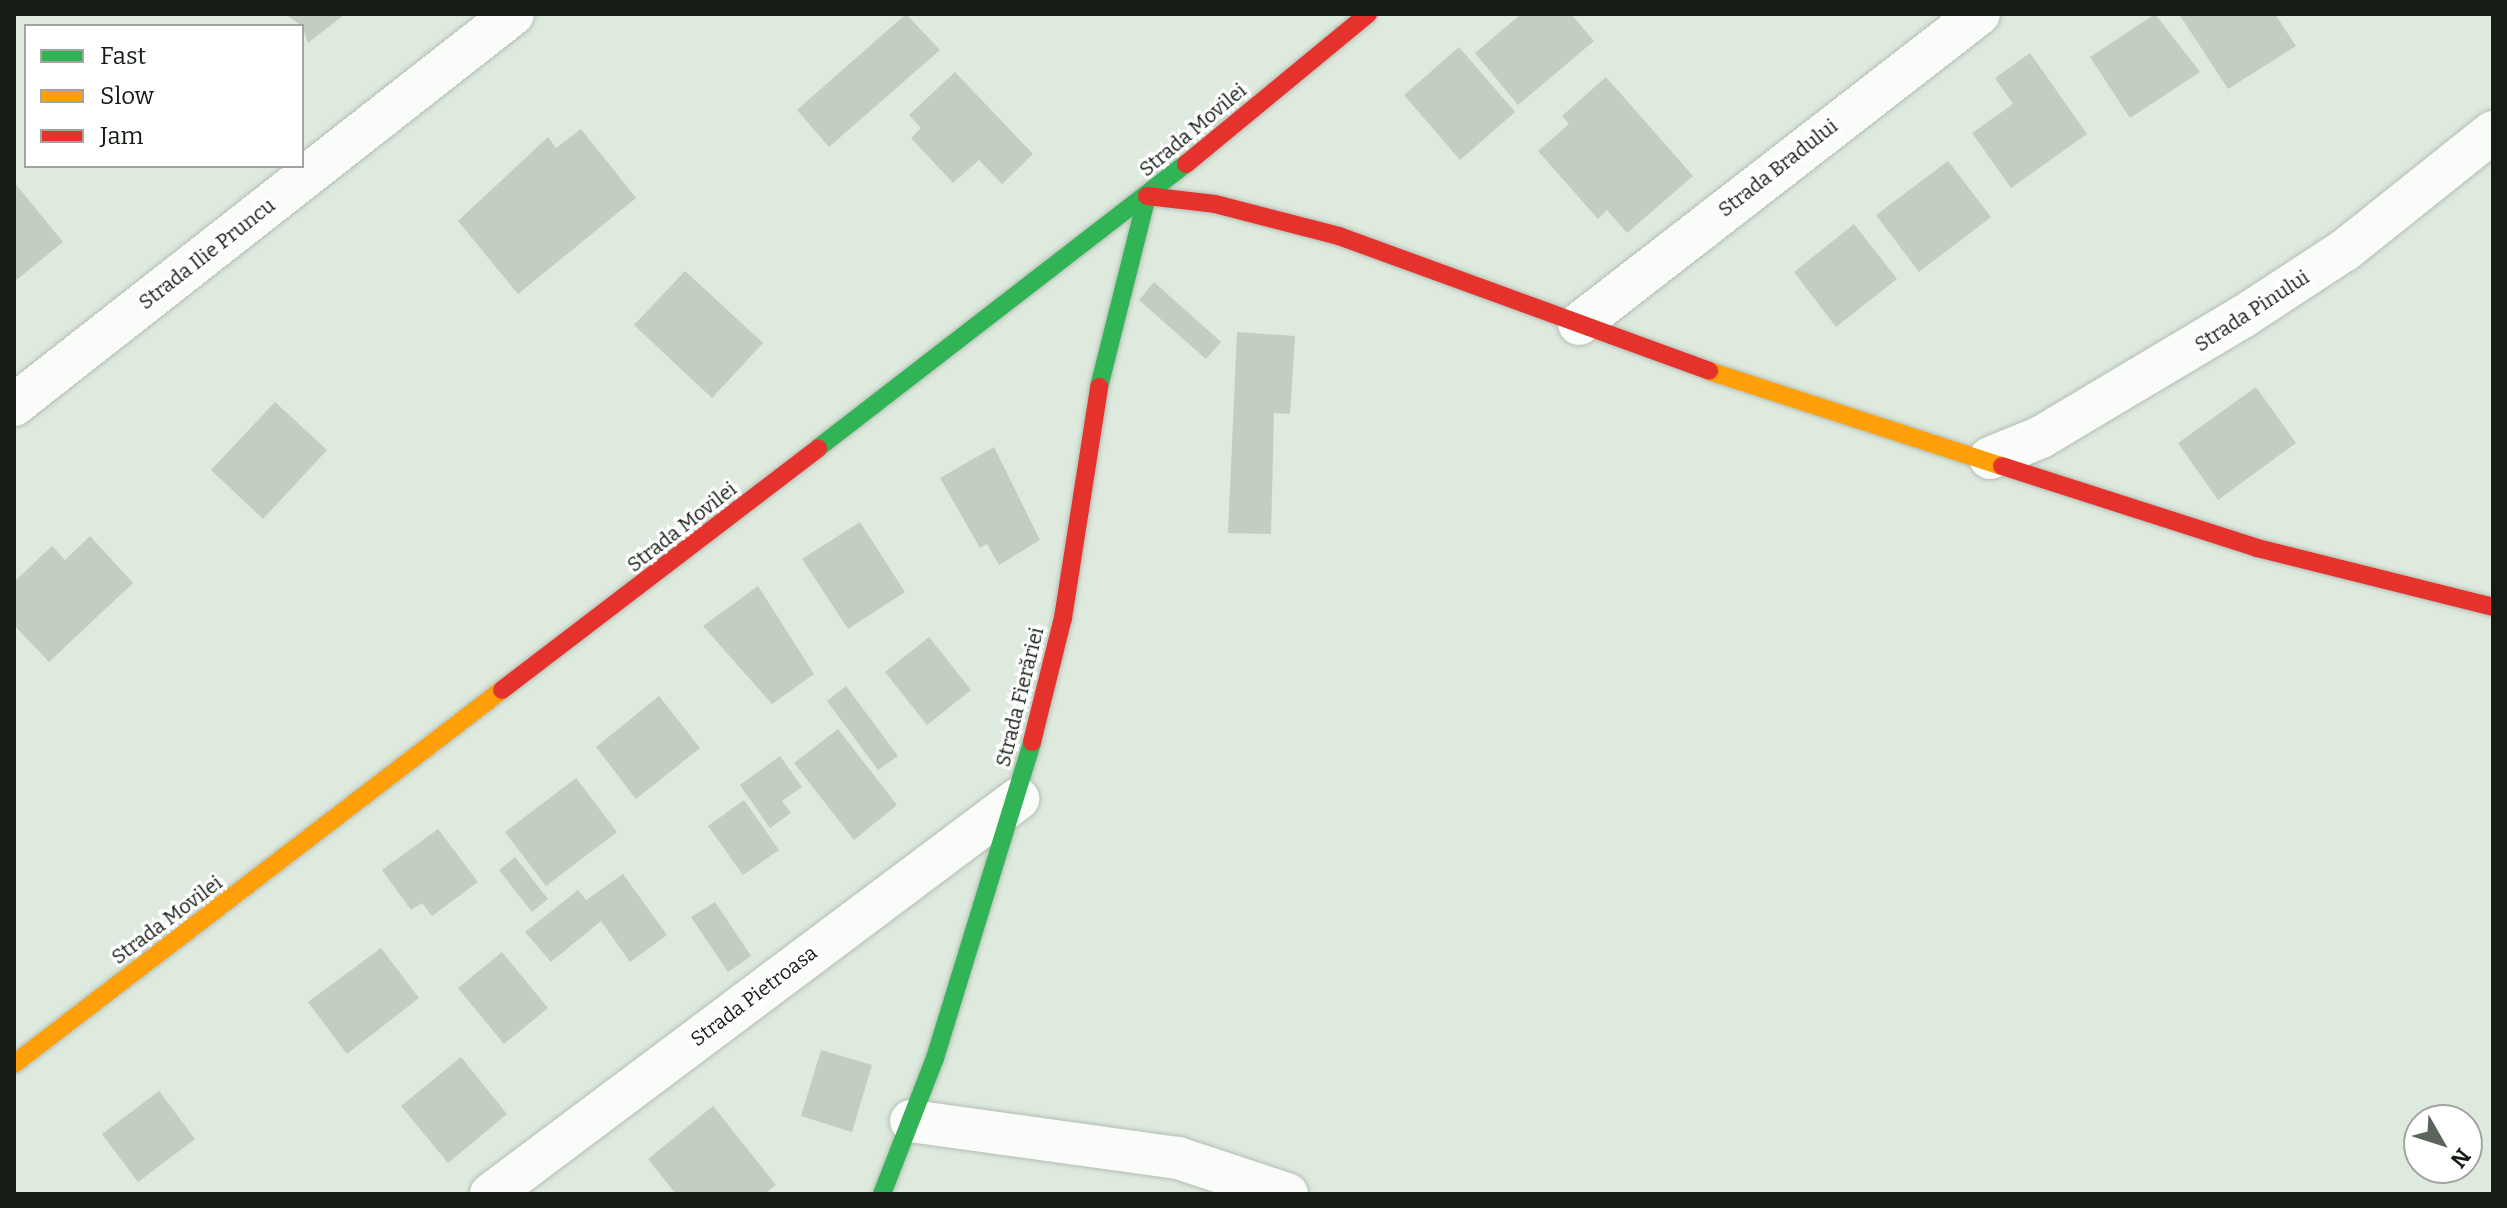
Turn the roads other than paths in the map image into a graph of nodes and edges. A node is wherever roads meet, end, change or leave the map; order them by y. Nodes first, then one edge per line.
1 (513, 14) edge
2 (1368, 14) edge
3 (1979, 14) edge
4 (2493, 132) edge
5 (1147, 196) junction
6 (1579, 324) junction
7 (14, 405) edge
8 (1990, 458) junction
9 (2493, 581) edge
10 (2424, 592) junction
11 (2493, 607) edge
12 (1018, 799) junction
13 (14, 1064) edge
14 (911, 1121) junction
15 (491, 1194) edge
16 (882, 1194) edge
17 (1287, 1194) edge

1 - 7 street, Strada Ilie Pruncu
2 - 5 street, Strada Movilei
3 - 6 street, Strada Bradului
4 - 8 street, Strada Pinului
5 - 6 street
5 - 12 street, Strada Fierăriei
5 - 13 street, Strada Movilei
6 - 8 street
8 - 10 street
9 - 10 street
10 - 11 street
12 - 14 street, Strada Fierăriei
12 - 15 street, Strada Pietroasa
14 - 16 street, Strada Fierăriei
14 - 17 street

